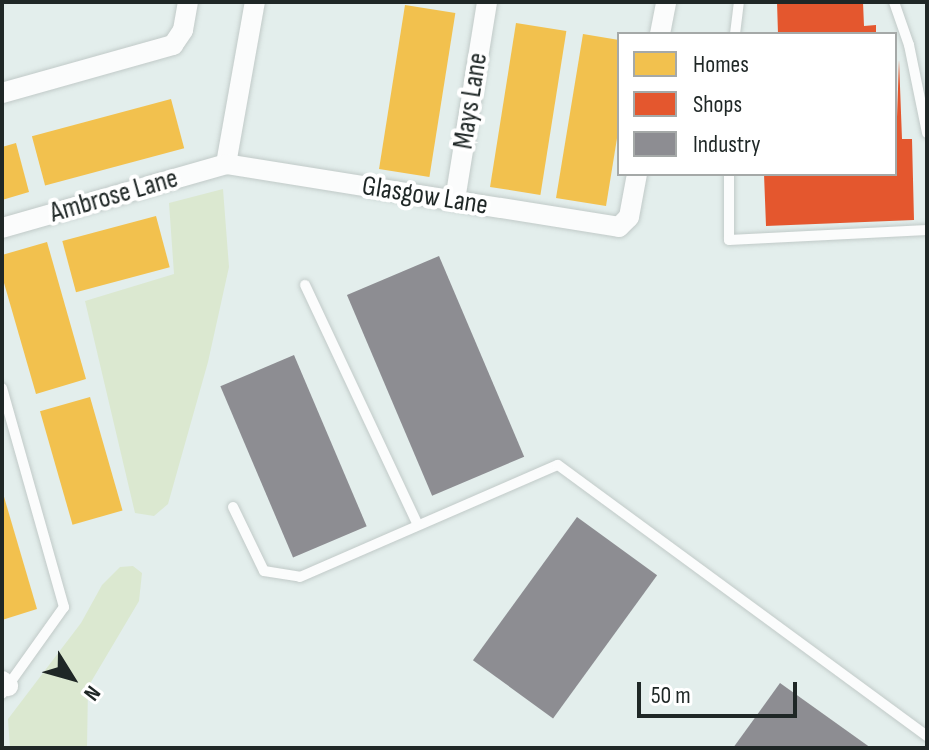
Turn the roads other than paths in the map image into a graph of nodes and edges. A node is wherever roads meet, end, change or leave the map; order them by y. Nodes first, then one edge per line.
1 (188, 2) edge
2 (255, 2) edge
3 (487, 2) edge
4 (666, 2) edge
5 (739, 2) edge
6 (894, 2) edge
7 (660, 32) edge
8 (735, 32) edge
9 (2, 93) edge
10 (927, 133) edge
11 (226, 164) junction
12 (636, 176) edge
13 (729, 176) edge
14 (455, 200) junction
15 (2, 228) edge
16 (927, 230) edge
17 (305, 285) dead end
18 (2, 388) edge
19 (233, 507) dead end
20 (418, 525) junction
21 (4, 687) edge
22 (927, 736) edge

1 - 9 street
2 - 11 street
3 - 14 street, Mays Lane
4 - 7 street
5 - 8 lane
6 - 10 lane
11 - 14 street, Glasgow Lane
11 - 15 street, Ambrose Lane
12 - 14 street, Glasgow Lane
13 - 16 lane
17 - 20 lane
18 - 21 lane
19 - 20 lane
20 - 22 lane

